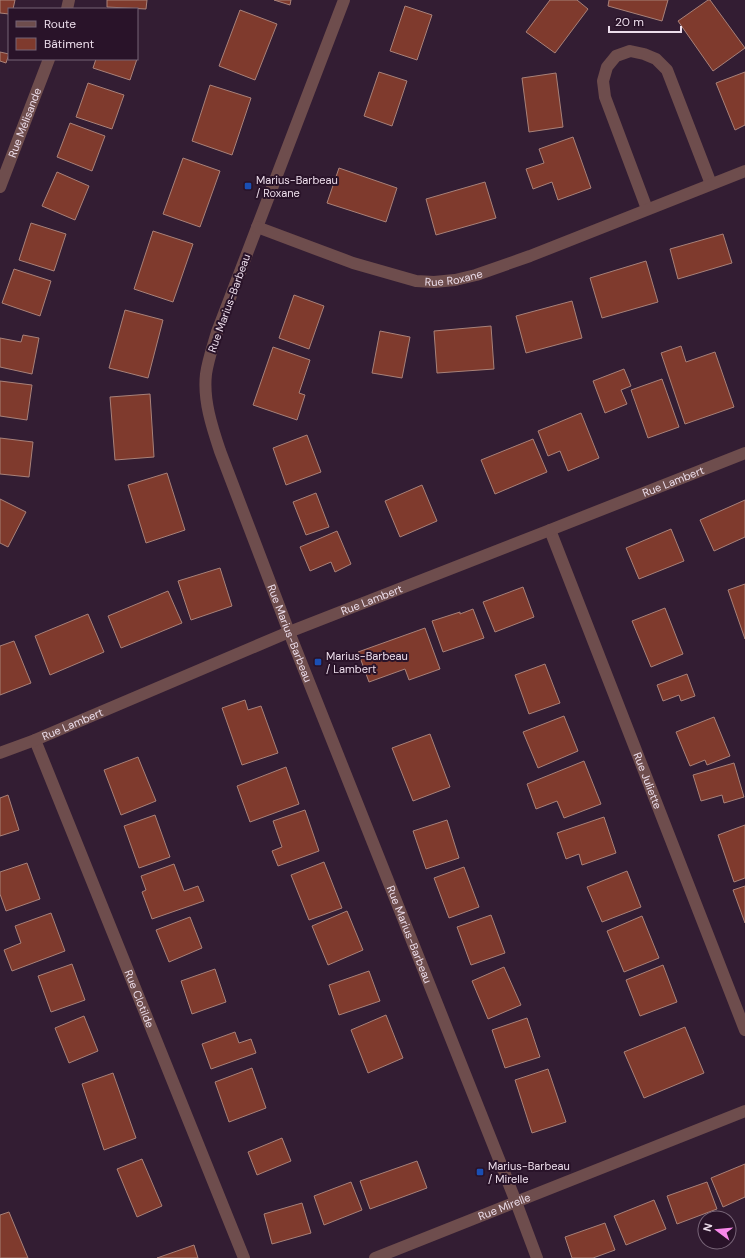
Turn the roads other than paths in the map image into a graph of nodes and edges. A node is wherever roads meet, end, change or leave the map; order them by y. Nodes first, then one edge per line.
1 (344, 0) edge
2 (49, 60) edge
3 (745, 171) edge
4 (711, 184) junction
5 (0, 187) edge
6 (647, 209) junction
7 (258, 227) junction
8 (745, 453) edge
9 (550, 530) junction
10 (289, 632) junction
11 (35, 740) junction
12 (0, 753) edge
13 (745, 1030) edge
14 (745, 1111) edge
15 (516, 1202) junction
16 (244, 1258) edge
17 (375, 1258) edge
18 (537, 1258) edge

1 - 7 street, Rue Marius-Barbeau
2 - 5 street, Rue Mélisande
3 - 4 street, Rue Roxane
4 - 6 street, Rue Roxane
4 - 6 street
6 - 7 street, Rue Roxane
7 - 10 street, Rue Marius-Barbeau
8 - 9 street, Rue Lambert
9 - 10 street, Rue Lambert
9 - 13 street, Rue Juliette
10 - 11 street, Rue Lambert
10 - 15 street, Rue Marius-Barbeau
11 - 12 street, Rue Lambert
11 - 16 street, Rue Clotilde
14 - 15 street, Rue Mirelle
15 - 17 street, Rue Mirelle
15 - 18 street, Rue Marius-Barbeau

